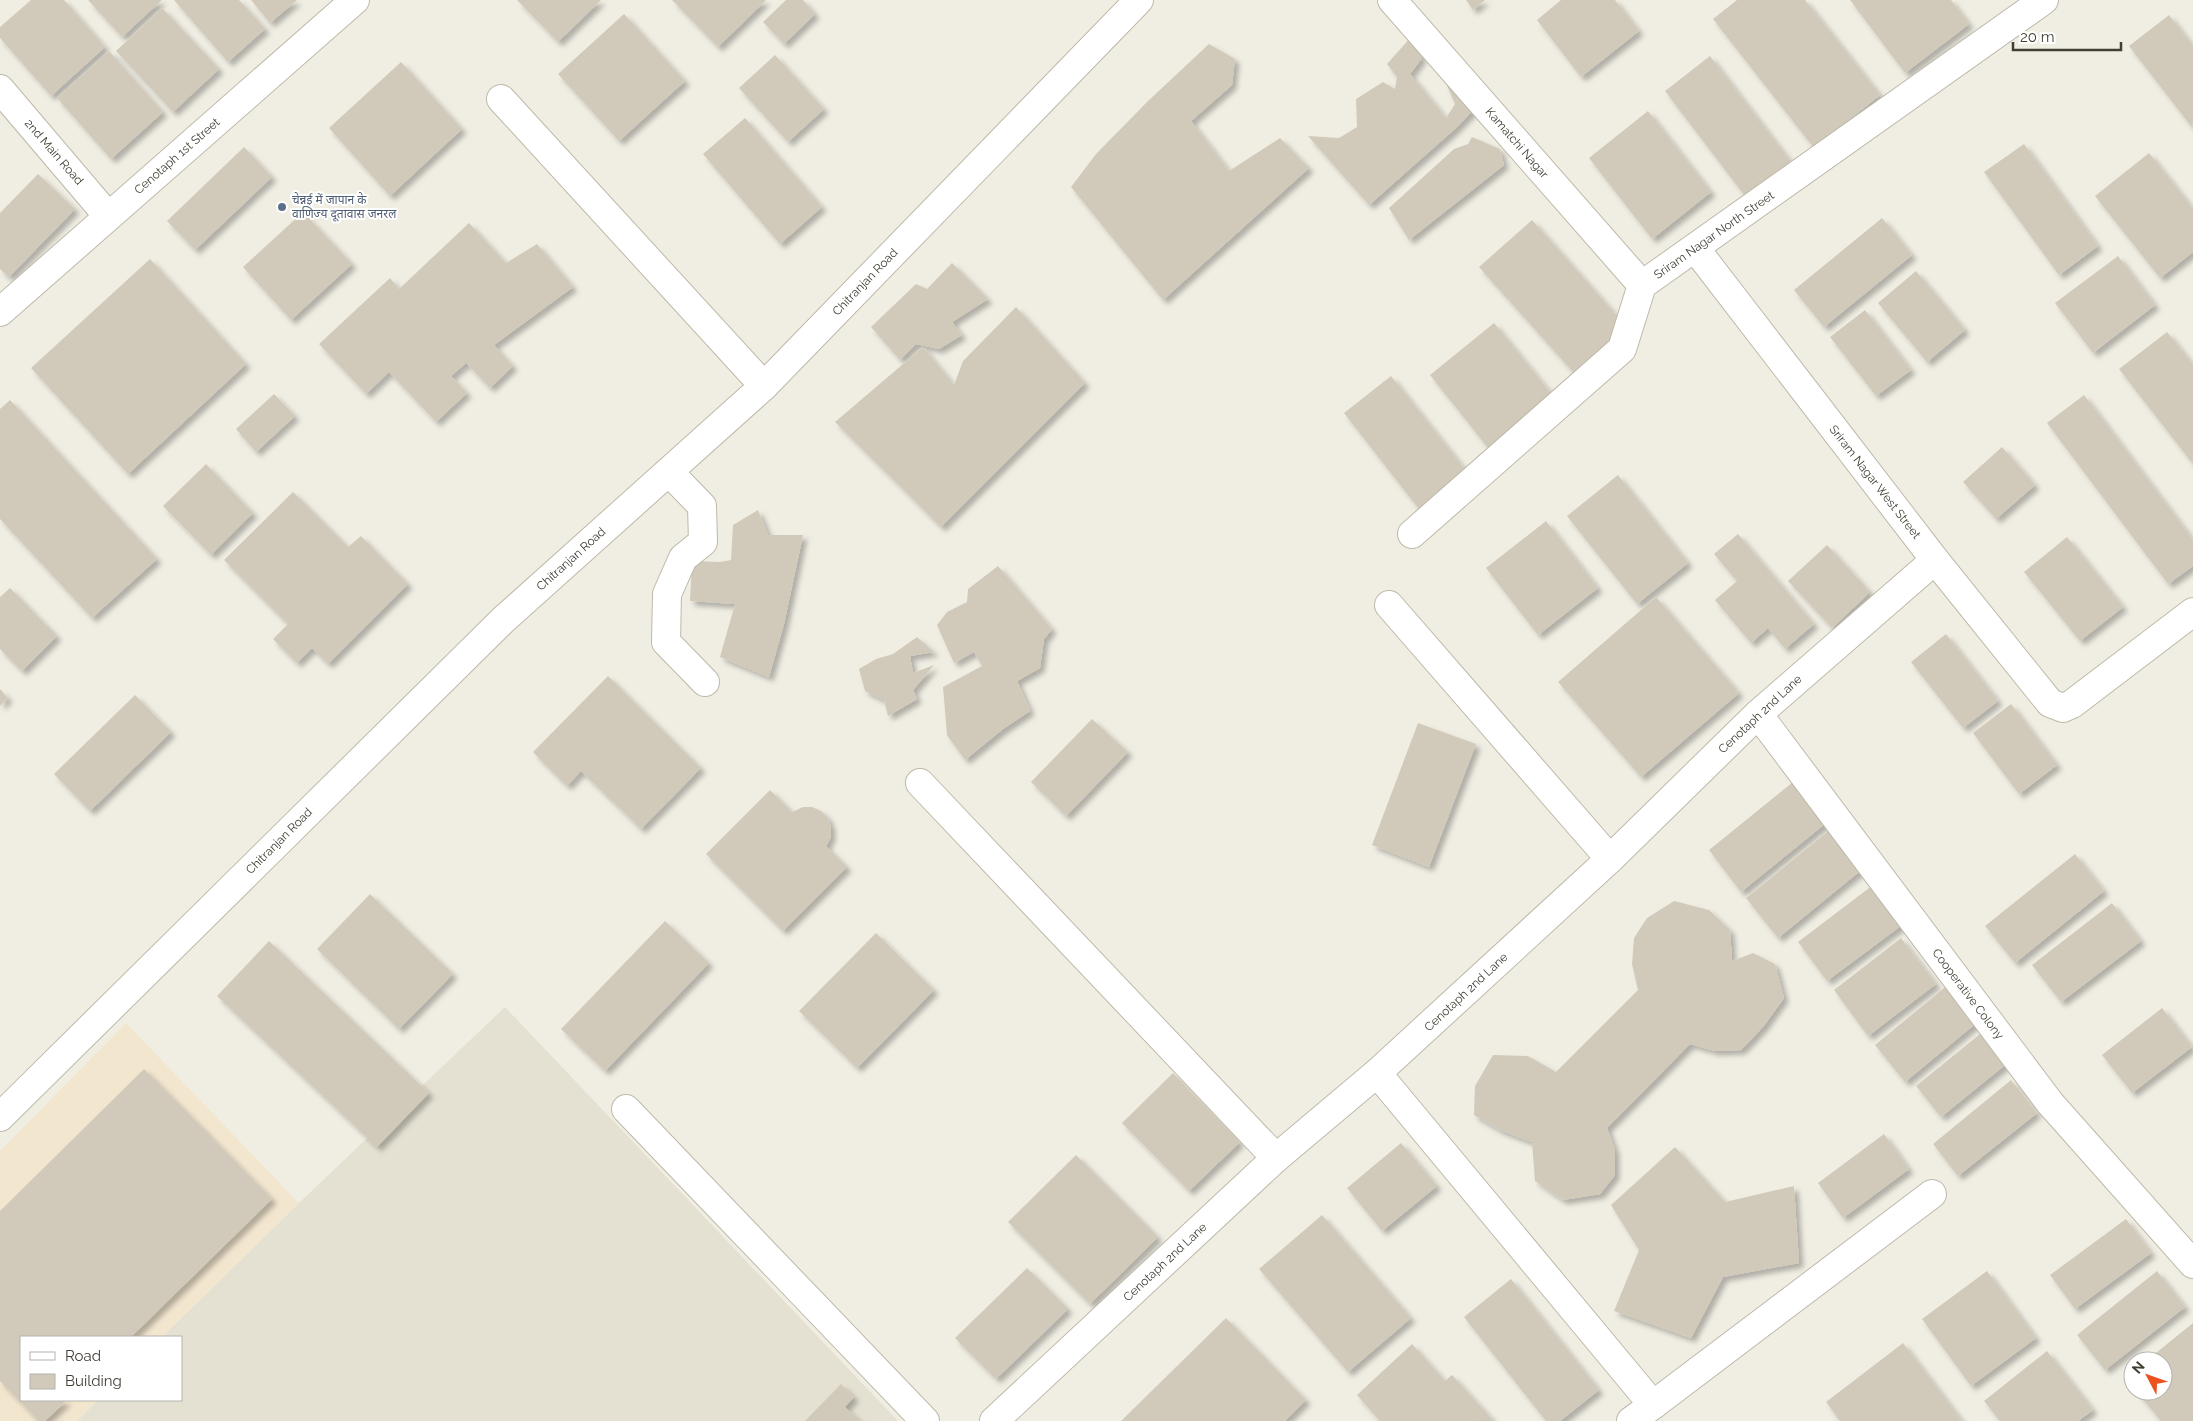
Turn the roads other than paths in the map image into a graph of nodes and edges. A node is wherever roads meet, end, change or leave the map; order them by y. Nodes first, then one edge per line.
1 (355, 0) edge
2 (1139, 0) edge
3 (1392, 0) edge
4 (2044, 0) edge
5 (0, 89) edge
6 (501, 99) dead end
7 (108, 216) junction
8 (1695, 248) junction
9 (1642, 285) junction
10 (0, 312) edge
11 (764, 386) junction
12 (668, 472) junction
13 (1412, 534) dead end
14 (1935, 560) junction
15 (1389, 605) dead end
16 (2193, 612) edge
17 (706, 682) dead end
18 (1758, 714) junction
19 (920, 783) dead end
20 (1610, 859) junction
21 (1377, 1073) junction
22 (626, 1110) dead end
23 (0, 1117) edge
24 (1276, 1158) junction
25 (1932, 1194) dead end
26 (2193, 1264) edge
27 (1653, 1405) junction
28 (925, 1421) edge
29 (994, 1421) edge
30 (1631, 1421) edge

1 - 7 street, Cenotaph 1st Street
2 - 11 street, Chitranjan Road
3 - 9 street, Kamatchi Nagar
4 - 8 street, Sriram Nagar North Street
5 - 7 street, 2nd Main Road
6 - 11 street
7 - 10 street, Cenotaph 1st Street
8 - 9 street, Sriram Nagar North Street
8 - 14 street, Sriram Nagar West Street
9 - 13 street, Sriram Nagar North Street
11 - 12 street, Chitranjan Road
12 - 17 street
12 - 23 street, Chitranjan Road
14 - 16 street, Sriram Nagar West Street
14 - 18 street, Cenotaph 2nd Lane
15 - 20 street
18 - 20 street, Cenotaph 2nd Lane
18 - 26 street, Cooperative Colony
19 - 24 street
20 - 21 street, Cenotaph 2nd Lane
21 - 24 street, Cenotaph 2nd Lane
21 - 27 street
22 - 28 street
24 - 29 street, Cenotaph 2nd Lane
25 - 27 street
27 - 30 street

